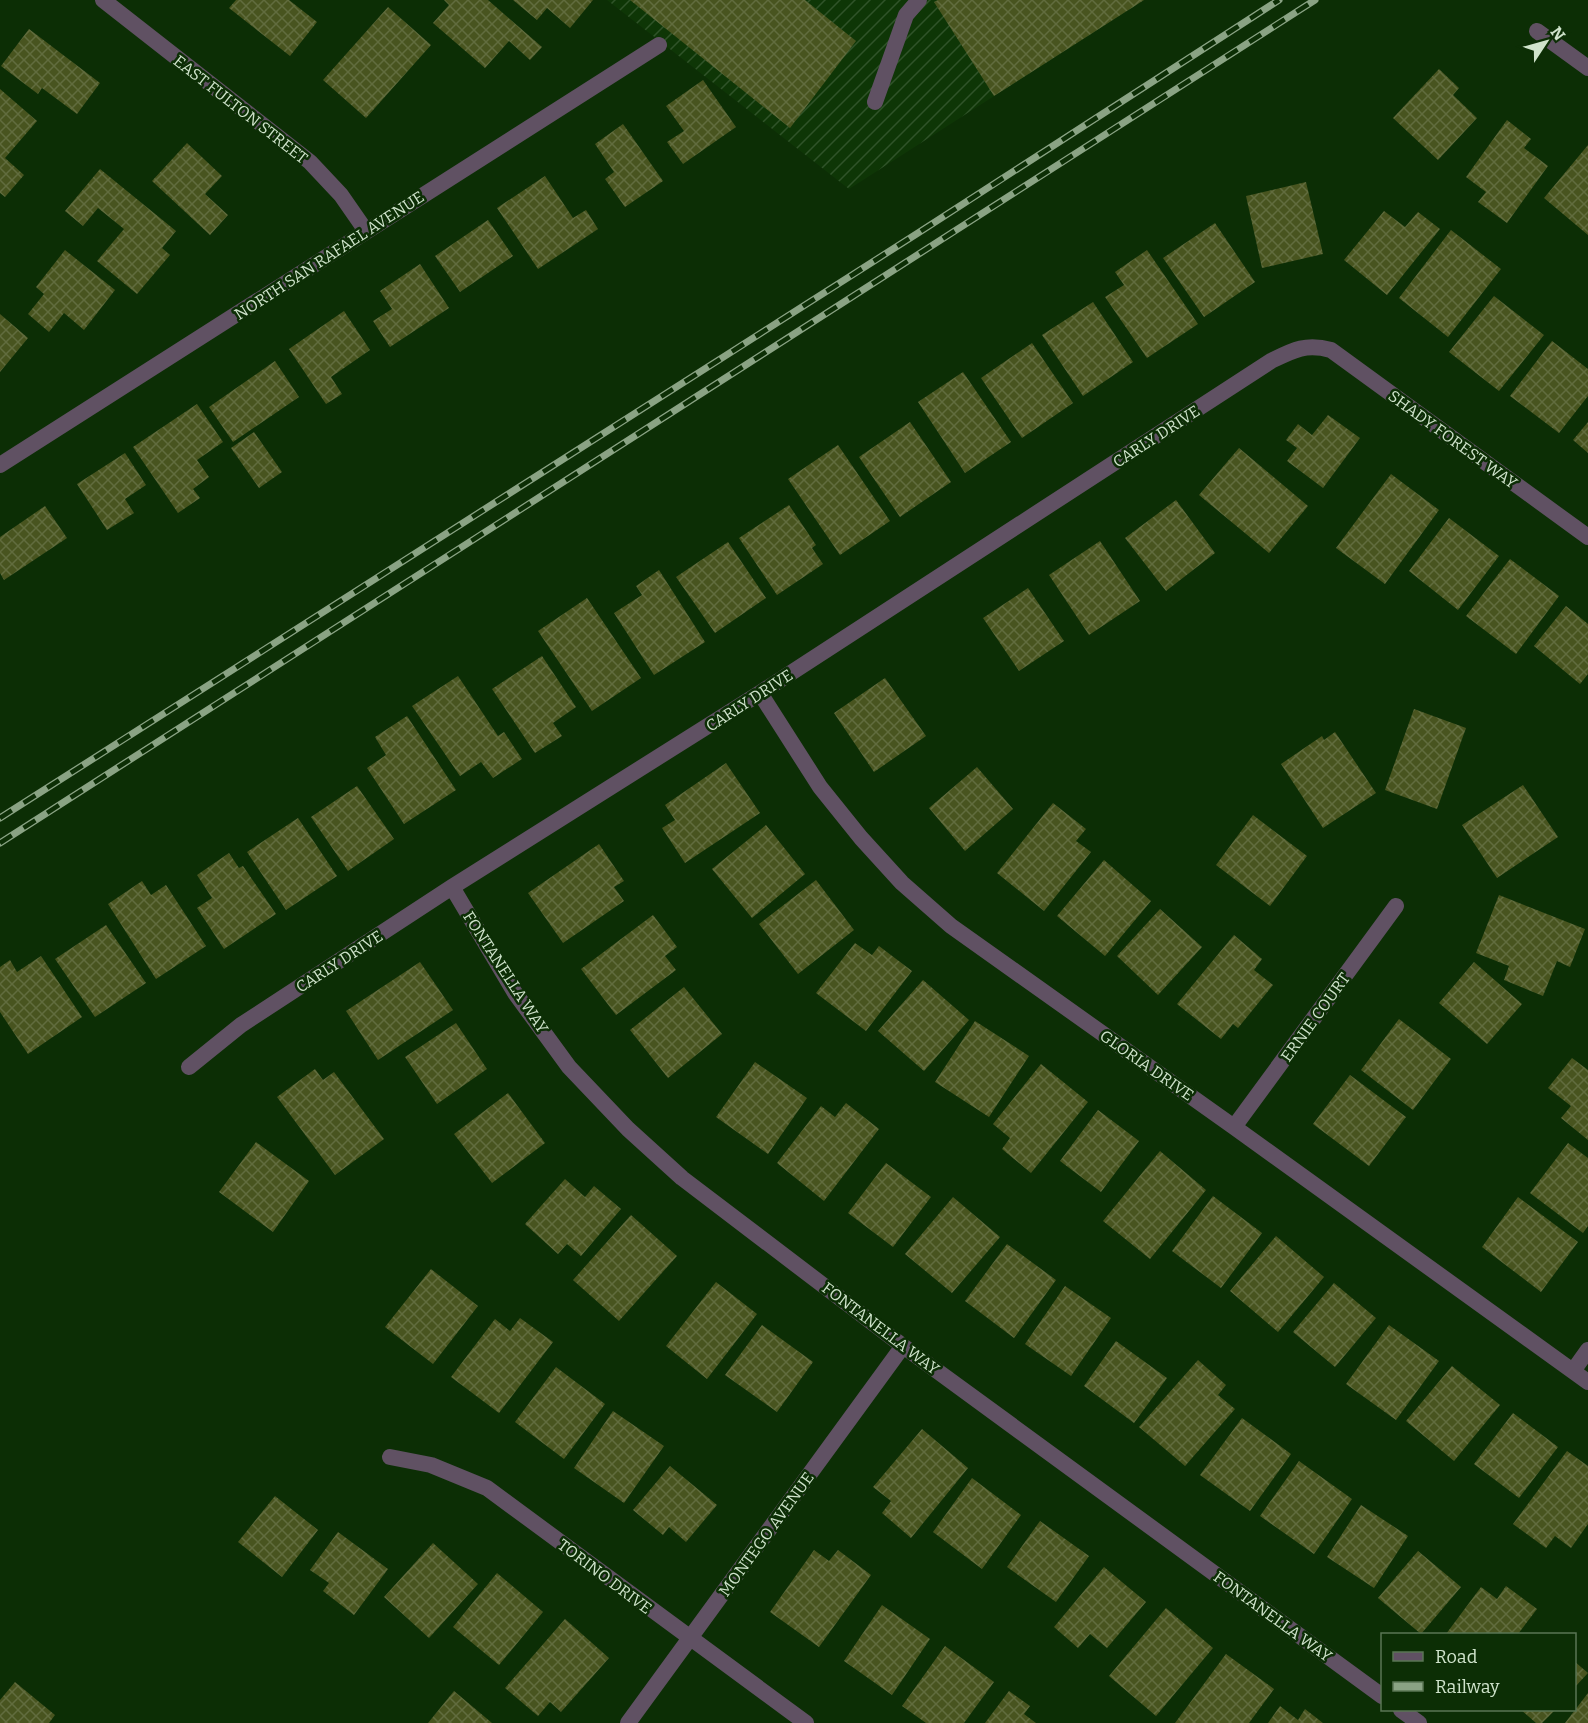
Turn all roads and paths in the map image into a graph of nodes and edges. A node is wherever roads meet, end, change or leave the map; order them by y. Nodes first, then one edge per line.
1 (103, 0) edge
2 (919, 0) edge
3 (1537, 31) dead end
4 (658, 45) dead end
5 (1588, 68) edge
6 (875, 102) dead end
7 (366, 231) junction
8 (1315, 345) joint
9 (0, 465) edge
10 (1588, 537) edge
11 (760, 693) junction
12 (452, 887) junction
13 (1396, 906) dead end
14 (189, 1067) dead end
15 (1234, 1127) junction
16 (903, 1346) junction
17 (1588, 1350) edge
18 (1573, 1371) junction
19 (1588, 1382) edge
20 (390, 1457) dead end
21 (689, 1639) junction
22 (1381, 1695) edge
23 (1402, 1711) edge
24 (628, 1723) edge
25 (806, 1723) edge
26 (1419, 1723) edge

1 - 7 street, EAST FULTON STREET
2 - 6 street
3 - 5 street
4 - 7 street, NORTH SAN RAFAEL AVENUE
7 - 9 street, NORTH SAN RAFAEL AVENUE
8 - 10 street, SHADY FOREST WAY
8 - 11 street, CARLY DRIVE
11 - 12 street, CARLY DRIVE
11 - 15 street, GLORIA DRIVE
12 - 14 street, CARLY DRIVE
12 - 16 street, FONTANELLA WAY
13 - 15 street, ERNIE COURT
15 - 18 street, GLORIA DRIVE
16 - 21 street, MONTEGO AVENUE
16 - 22 street, FONTANELLA WAY
17 - 18 street
18 - 19 street, GLORIA DRIVE
20 - 21 street, TORINO DRIVE
21 - 24 street, MONTEGO AVENUE
21 - 25 street, TORINO DRIVE
23 - 26 street

